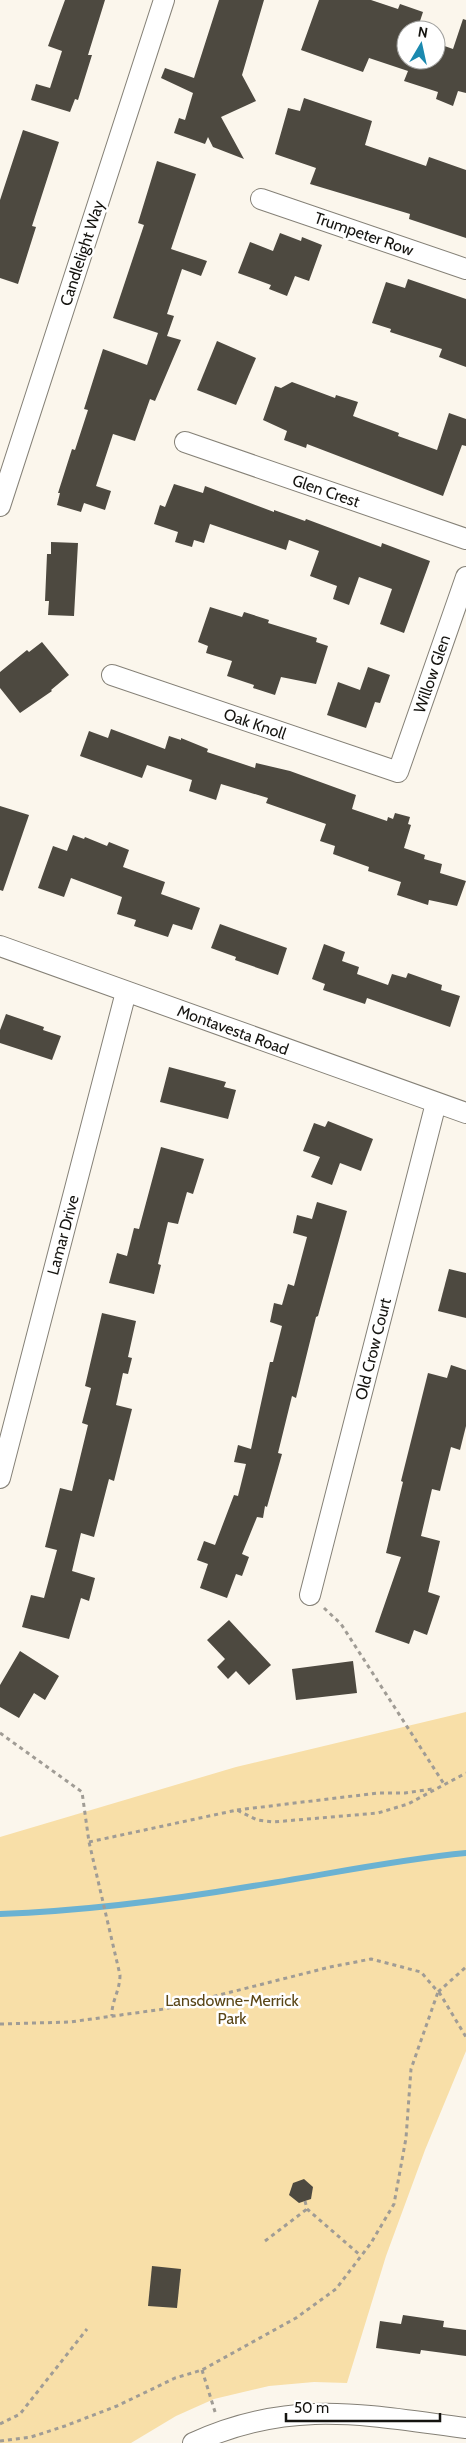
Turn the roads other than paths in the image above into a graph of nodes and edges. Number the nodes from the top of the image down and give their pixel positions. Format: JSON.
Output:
{"nodes":[{"id":1,"x":164,"y":0,"type":"edge"},
{"id":2,"x":261,"y":199,"type":"dead end"},
{"id":3,"x":466,"y":269,"type":"edge"},
{"id":4,"x":185,"y":442,"type":"dead end"},
{"id":5,"x":0,"y":506,"type":"edge"},
{"id":6,"x":466,"y":539,"type":"edge"},
{"id":7,"x":466,"y":576,"type":"edge"},
{"id":8,"x":112,"y":675,"type":"dead end"},
{"id":9,"x":398,"y":772,"type":"joint"},
{"id":10,"x":0,"y":946,"type":"edge"},
{"id":11,"x":126,"y":992,"type":"junction"},
{"id":12,"x":436,"y":1103,"type":"junction"},
{"id":13,"x":466,"y":1113,"type":"edge"},
{"id":14,"x":0,"y":1478,"type":"edge"},
{"id":15,"x":310,"y":1595,"type":"dead end"},
{"id":16,"x":466,"y":2428,"type":"edge"},
{"id":17,"x":193,"y":2443,"type":"edge"}],
"edges":[{"from":1,"to":5,"type":"street","name":"Candlelight Way"},
{"from":2,"to":3,"type":"street","name":"Trumpeter Row"},
{"from":4,"to":6,"type":"street","name":"Glen Crest"},
{"from":7,"to":9,"type":"street","name":"Willow Glen"},
{"from":8,"to":9,"type":"street","name":"Oak Knoll"},
{"from":10,"to":11,"type":"street","name":"Montavesta Road"},
{"from":11,"to":12,"type":"street","name":"Montavesta Road"},
{"from":11,"to":14,"type":"street","name":"Lamar Drive"},
{"from":12,"to":13,"type":"street","name":"Montavesta Road"},
{"from":12,"to":15,"type":"street","name":"Old Crow Court"},
{"from":16,"to":17,"type":"street"}]}
